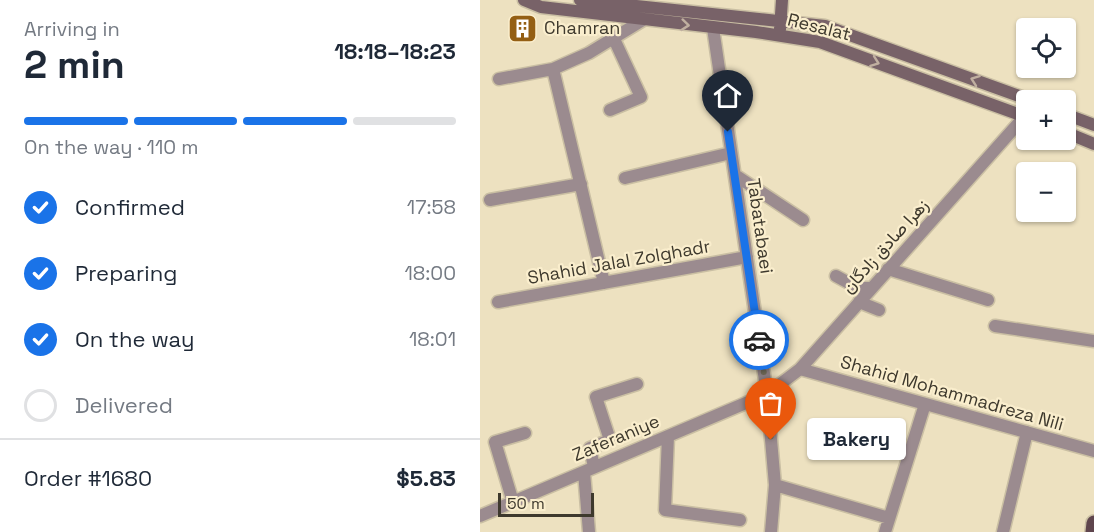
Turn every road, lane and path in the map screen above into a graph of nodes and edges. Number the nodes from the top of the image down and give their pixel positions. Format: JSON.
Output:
{"nodes":[{"id":1,"x":524,"y":0,"type":"edge"},
{"id":2,"x":580,"y":0,"type":"edge"},
{"id":3,"x":782,"y":0,"type":"edge"},
{"id":4,"x":618,"y":2,"type":"edge"},
{"id":5,"x":643,"y":20,"type":"junction"},
{"id":6,"x":780,"y":21,"type":"junction"},
{"id":7,"x":713,"y":28,"type":"junction"},
{"id":8,"x":779,"y":35,"type":"junction"},
{"id":9,"x":614,"y":39,"type":"junction"},
{"id":10,"x":553,"y":69,"type":"junction"},
{"id":11,"x":499,"y":80,"type":"dead end"},
{"id":12,"x":1016,"y":95,"type":"edge"},
{"id":13,"x":610,"y":110,"type":"dead end"},
{"id":14,"x":1016,"y":112,"type":"edge"},
{"id":15,"x":1076,"y":118,"type":"edge"},
{"id":16,"x":1016,"y":125,"type":"edge"},
{"id":17,"x":1094,"y":125,"type":"edge"},
{"id":18,"x":1076,"y":137,"type":"edge"},
{"id":19,"x":1094,"y":144,"type":"edge"},
{"id":20,"x":731,"y":153,"type":"junction"},
{"id":21,"x":735,"y":175,"type":"junction"},
{"id":22,"x":625,"y":178,"type":"dead end"},
{"id":23,"x":581,"y":184,"type":"junction"},
{"id":24,"x":490,"y":200,"type":"dead end"},
{"id":25,"x":802,"y":220,"type":"dead end"},
{"id":26,"x":747,"y":257,"type":"junction"},
{"id":27,"x":888,"y":269,"type":"junction"},
{"id":28,"x":836,"y":276,"type":"dead end"},
{"id":29,"x":604,"y":282,"type":"junction"},
{"id":30,"x":872,"y":288,"type":"junction"},
{"id":31,"x":988,"y":300,"type":"dead end"},
{"id":32,"x":498,"y":302,"type":"dead end"},
{"id":33,"x":860,"y":302,"type":"junction"},
{"id":34,"x":879,"y":310,"type":"dead end"},
{"id":35,"x":994,"y":326,"type":"dead end"},
{"id":36,"x":1094,"y":341,"type":"edge"},
{"id":37,"x":800,"y":369,"type":"junction"},
{"id":38,"x":637,"y":384,"type":"dead end"},
{"id":39,"x":767,"y":394,"type":"junction"},
{"id":40,"x":925,"y":404,"type":"junction"},
{"id":41,"x":1027,"y":432,"type":"junction"},
{"id":42,"x":525,"y":433,"type":"dead end"},
{"id":43,"x":668,"y":436,"type":"junction"},
{"id":44,"x":1094,"y":451,"type":"edge"},
{"id":45,"x":589,"y":470,"type":"junction"},
{"id":46,"x":775,"y":485,"type":"junction"},
{"id":47,"x":513,"y":502,"type":"junction"},
{"id":48,"x":480,"y":516,"type":"edge"},
{"id":49,"x":889,"y":518,"type":"junction"},
{"id":50,"x":740,"y":520,"type":"dead end"},
{"id":51,"x":1094,"y":523,"type":"edge"},
{"id":52,"x":589,"y":532,"type":"edge"},
{"id":53,"x":771,"y":532,"type":"edge"},
{"id":54,"x":885,"y":532,"type":"edge"},
{"id":55,"x":1003,"y":532,"type":"edge"},
{"id":56,"x":1093,"y":532,"type":"edge"}],
"edges":[{"from":1,"to":5,"type":"street","name":"Resalat"},
{"from":2,"to":4,"type":"street","name":"Resalat"},
{"from":3,"to":6,"type":"street"},
{"from":4,"to":6,"type":"street","name":"Resalat"},
{"from":5,"to":7,"type":"street","name":"Resalat","one_way":true},
{"from":5,"to":9,"type":"street"},
{"from":6,"to":8,"type":"street"},
{"from":12,"to":6,"type":"street","name":"Resalat","one_way":true},
{"from":7,"to":8,"type":"street","name":"Resalat"},
{"from":7,"to":20,"type":"street","name":"Tabatabaei"},
{"from":8,"to":14,"type":"street","name":"Resalat","one_way":true},
{"from":9,"to":10,"type":"street"},
{"from":9,"to":13,"type":"street"},
{"from":10,"to":11,"type":"street"},
{"from":10,"to":23,"type":"street"},
{"from":15,"to":17,"type":"street"},
{"from":16,"to":27,"type":"street","name":"زهرا صادق زادگان"},
{"from":18,"to":19,"type":"street"},
{"from":20,"to":21,"type":"street","name":"Tabatabaei"},
{"from":20,"to":22,"type":"street"},
{"from":21,"to":25,"type":"street"},
{"from":21,"to":26,"type":"street","name":"Tabatabaei"},
{"from":23,"to":24,"type":"street"},
{"from":23,"to":29,"type":"street"},
{"from":26,"to":29,"type":"street","name":"Shahid Jalal Zolghadr"},
{"from":26,"to":39,"type":"street","name":"Tabatabaei"},
{"from":27,"to":30,"type":"street","name":"زهرا صادق زادگان"},
{"from":27,"to":31,"type":"street"},
{"from":28,"to":30,"type":"street"},
{"from":29,"to":32,"type":"street","name":"Shahid Jalal Zolghadr"},
{"from":30,"to":33,"type":"street","name":"زهرا صادق زادگان"},
{"from":33,"to":34,"type":"street"},
{"from":33,"to":37,"type":"street","name":"زهرا صادق زادگان"},
{"from":35,"to":36,"type":"street"},
{"from":37,"to":39,"type":"street","name":"زهرا صادق زادگان"},
{"from":37,"to":40,"type":"street","name":"Shahid Mohammadreza Nili"},
{"from":38,"to":45,"type":"street"},
{"from":39,"to":43,"type":"street","name":"Zaferaniye"},
{"from":39,"to":46,"type":"street","name":"Tabatabaei"},
{"from":40,"to":41,"type":"street","name":"Shahid Mohammadreza Nili"},
{"from":40,"to":49,"type":"street"},
{"from":41,"to":44,"type":"street","name":"Shahid Mohammadreza Nili"},
{"from":41,"to":55,"type":"street"},
{"from":42,"to":47,"type":"street"},
{"from":43,"to":45,"type":"street","name":"Zaferaniye"},
{"from":43,"to":50,"type":"street"},
{"from":45,"to":47,"type":"street","name":"Zaferaniye"},
{"from":45,"to":52,"type":"street"},
{"from":46,"to":49,"type":"street"},
{"from":46,"to":53,"type":"street","name":"Tabatabaei"},
{"from":47,"to":48,"type":"street","name":"Zaferaniye"},
{"from":49,"to":54,"type":"street"},
{"from":51,"to":56,"type":"main road"}]}
